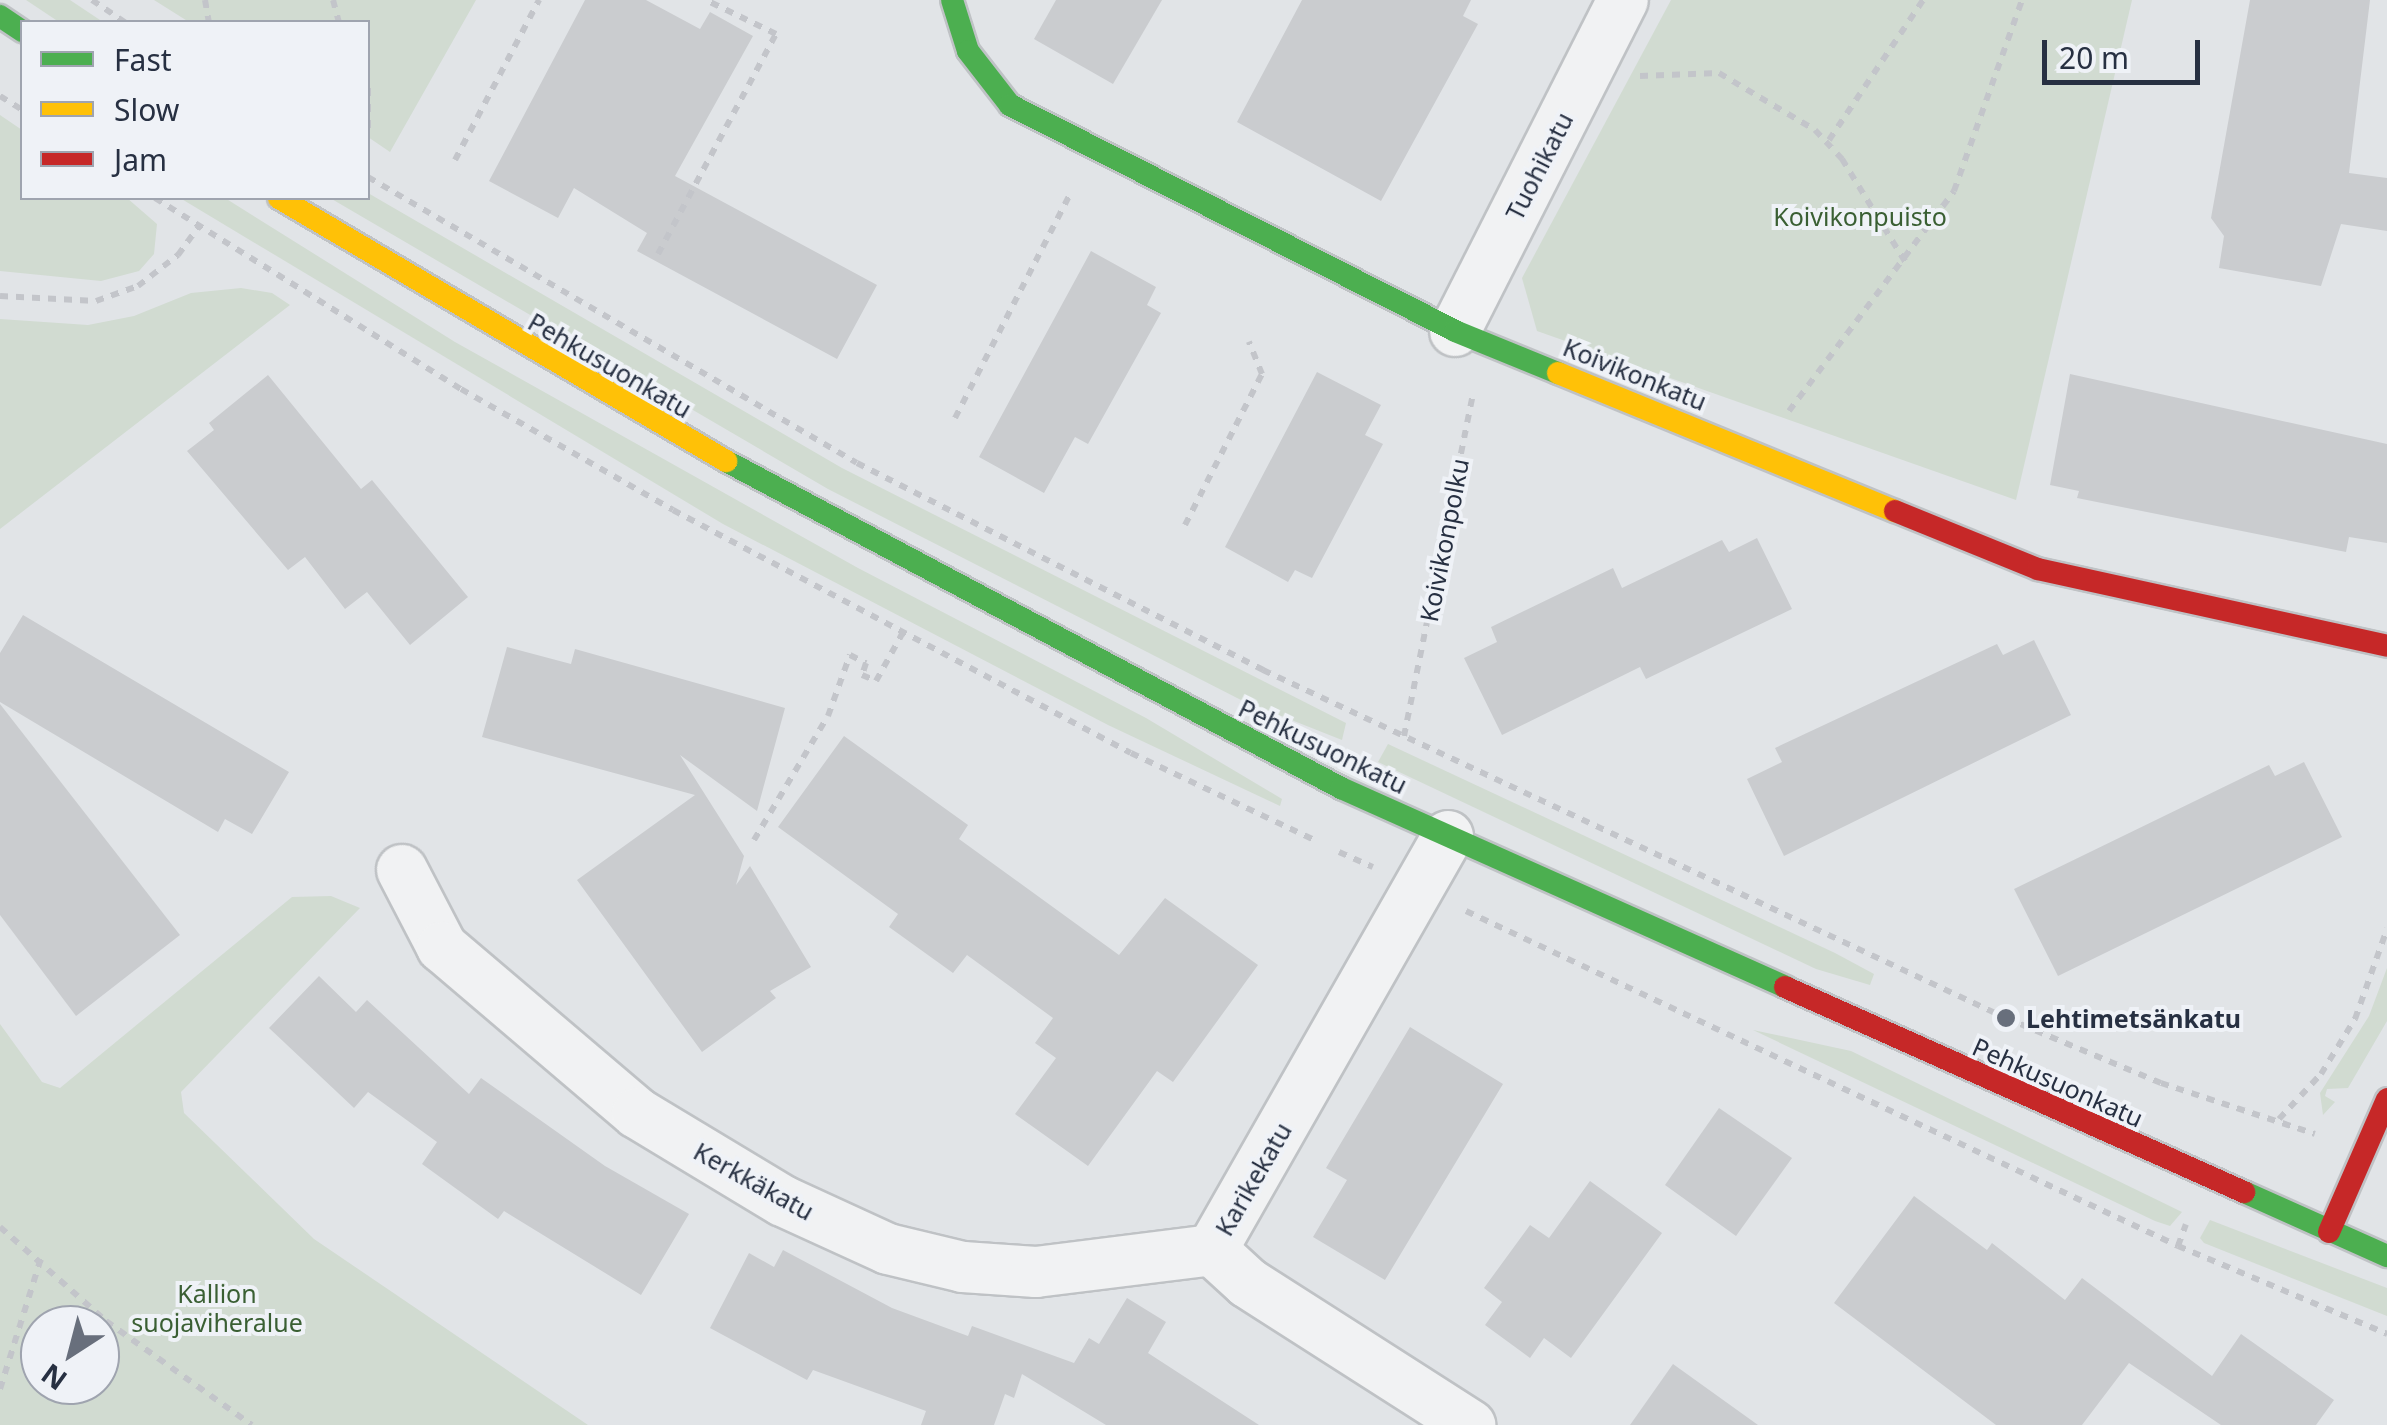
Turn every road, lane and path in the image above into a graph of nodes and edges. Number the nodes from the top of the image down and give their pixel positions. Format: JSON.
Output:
{"nodes":[{"id":1,"x":92,"y":0,"type":"edge"},
{"id":2,"x":539,"y":0,"type":"edge"},
{"id":3,"x":706,"y":0,"type":"edge"},
{"id":4,"x":952,"y":0,"type":"edge"},
{"id":5,"x":1623,"y":0,"type":"edge"},
{"id":6,"x":1923,"y":0,"type":"edge"},
{"id":7,"x":2022,"y":0,"type":"edge"},
{"id":8,"x":122,"y":20,"type":"edge"},
{"id":9,"x":1580,"y":84,"type":"junction"},
{"id":10,"x":1829,"y":141,"type":"junction"},
{"id":11,"x":1092,"y":150,"type":"junction"},
{"id":12,"x":455,"y":160,"type":"dead end"},
{"id":13,"x":370,"y":178,"type":"edge"},
{"id":14,"x":159,"y":200,"type":"edge"},
{"id":15,"x":282,"y":200,"type":"edge"},
{"id":16,"x":658,"y":254,"type":"dead end"},
{"id":17,"x":1906,"y":263,"type":"junction"},
{"id":18,"x":0,"y":296,"type":"edge"},
{"id":19,"x":1469,"y":337,"type":"junction"},
{"id":20,"x":1249,"y":342,"type":"dead end"},
{"id":21,"x":954,"y":418,"type":"dead end"},
{"id":22,"x":1754,"y":452,"type":"junction"},
{"id":23,"x":1185,"y":526,"type":"dead end"},
{"id":24,"x":902,"y":634,"type":"dead end"},
{"id":25,"x":2387,"y":646,"type":"edge"},
{"id":26,"x":1404,"y":736,"type":"junction"},
{"id":27,"x":1448,"y":836,"type":"junction"},
{"id":28,"x":754,"y":840,"type":"dead end"},
{"id":29,"x":402,"y":870,"type":"dead end"},
{"id":30,"x":2387,"y":929,"type":"edge"},
{"id":31,"x":2387,"y":1099,"type":"edge"},
{"id":32,"x":2280,"y":1119,"type":"junction"},
{"id":33,"x":2362,"y":1152,"type":"junction"},
{"id":34,"x":0,"y":1227,"type":"edge"},
{"id":35,"x":2329,"y":1232,"type":"junction"},
{"id":36,"x":1212,"y":1250,"type":"junction"},
{"id":37,"x":2387,"y":1256,"type":"edge"},
{"id":38,"x":41,"y":1258,"type":"junction"},
{"id":39,"x":0,"y":1389,"type":"edge"},
{"id":40,"x":252,"y":1425,"type":"edge"},
{"id":41,"x":1470,"y":1425,"type":"edge"}],
"edges":[{"from":1,"to":8,"type":"path"},
{"from":2,"to":12,"type":"path"},
{"from":3,"to":16,"type":"path"},
{"from":4,"to":11,"type":"main road","name":"Koivikonkatu"},
{"from":5,"to":9,"type":"street","name":"Tuohikatu"},
{"from":6,"to":10,"type":"path"},
{"from":7,"to":17,"type":"path"},
{"from":9,"to":10,"type":"path"},
{"from":9,"to":19,"type":"street","name":"Tuohikatu"},
{"from":10,"to":17,"type":"path"},
{"from":11,"to":19,"type":"main road","name":"Koivikonkatu"},
{"from":11,"to":21,"type":"path"},
{"from":13,"to":26,"type":"path"},
{"from":14,"to":18,"type":"path"},
{"from":15,"to":27,"type":"main road","name":"Pehkusuonkatu"},
{"from":17,"to":22,"type":"path"},
{"from":19,"to":22,"type":"main road","name":"Koivikonkatu"},
{"from":19,"to":26,"type":"path","name":"Koivikonpolku"},
{"from":20,"to":23,"type":"path"},
{"from":22,"to":25,"type":"main road","name":"Koivikonkatu"},
{"from":24,"to":28,"type":"path"},
{"from":26,"to":32,"type":"path"},
{"from":27,"to":35,"type":"main road","name":"Pehkusuonkatu"},
{"from":27,"to":36,"type":"street","name":"Karikekatu"},
{"from":29,"to":36,"type":"street","name":"Kerkkäkatu"},
{"from":30,"to":32,"type":"path"},
{"from":31,"to":33,"type":"main road"},
{"from":32,"to":33,"type":"path"},
{"from":33,"to":35,"type":"main road"},
{"from":34,"to":38,"type":"path"},
{"from":35,"to":37,"type":"main road","name":"Pehkusuonkatu"},
{"from":36,"to":41,"type":"street","name":"Karikekatu"},
{"from":38,"to":39,"type":"path"},
{"from":38,"to":40,"type":"path"}]}
